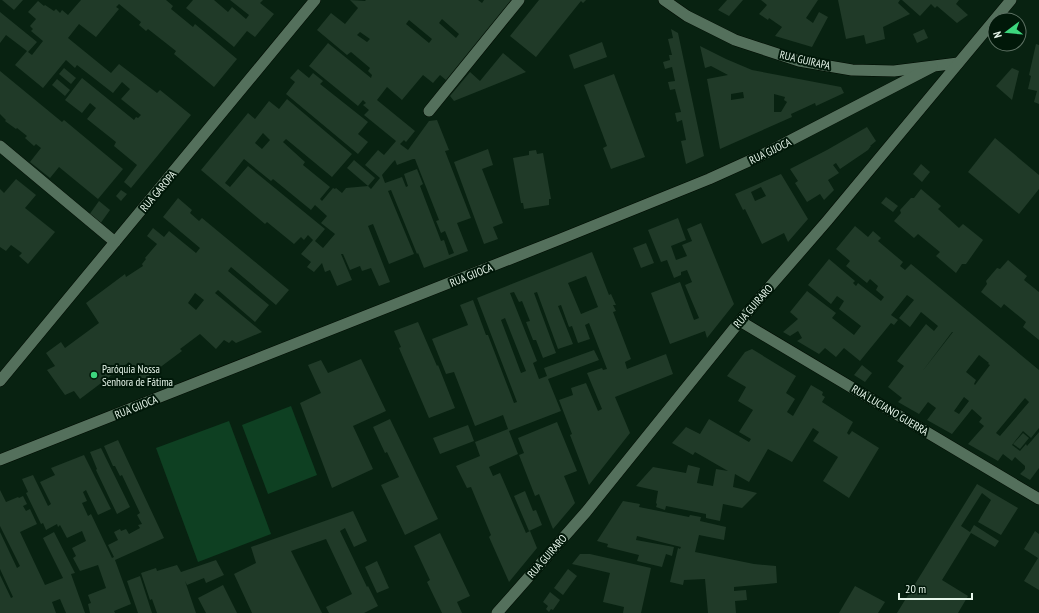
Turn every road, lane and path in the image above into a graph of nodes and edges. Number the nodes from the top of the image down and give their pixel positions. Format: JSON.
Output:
{"nodes":[{"id":1,"x":315,"y":0,"type":"edge"},
{"id":2,"x":519,"y":0,"type":"edge"},
{"id":3,"x":664,"y":0,"type":"edge"},
{"id":4,"x":1011,"y":0,"type":"edge"},
{"id":5,"x":958,"y":63,"type":"junction"},
{"id":6,"x":932,"y":67,"type":"junction"},
{"id":7,"x":429,"y":111,"type":"dead end"},
{"id":8,"x":0,"y":146,"type":"edge"},
{"id":9,"x":115,"y":242,"type":"junction"},
{"id":10,"x":740,"y":321,"type":"junction"},
{"id":11,"x":0,"y":381,"type":"edge"},
{"id":12,"x":0,"y":460,"type":"edge"},
{"id":13,"x":1039,"y":499,"type":"edge"},
{"id":14,"x":498,"y":613,"type":"edge"}],
"edges":[{"from":1,"to":9,"type":"street","name":"RUA GAROPA"},
{"from":2,"to":7,"type":"street"},
{"from":3,"to":6,"type":"street","name":"RUA GUIRAPA"},
{"from":4,"to":5,"type":"street","name":"RUA GUIRARO"},
{"from":5,"to":6,"type":"street","name":"RUA GUIRAPA"},
{"from":5,"to":10,"type":"street","name":"RUA GUIRARO"},
{"from":6,"to":12,"type":"street","name":"RUA GIJOCA"},
{"from":8,"to":9,"type":"street"},
{"from":9,"to":11,"type":"street","name":"RUA GAROPA"},
{"from":10,"to":13,"type":"street","name":"RUA LUCIANO GUERRA"},
{"from":10,"to":14,"type":"street","name":"RUA GUIRARO"}]}
